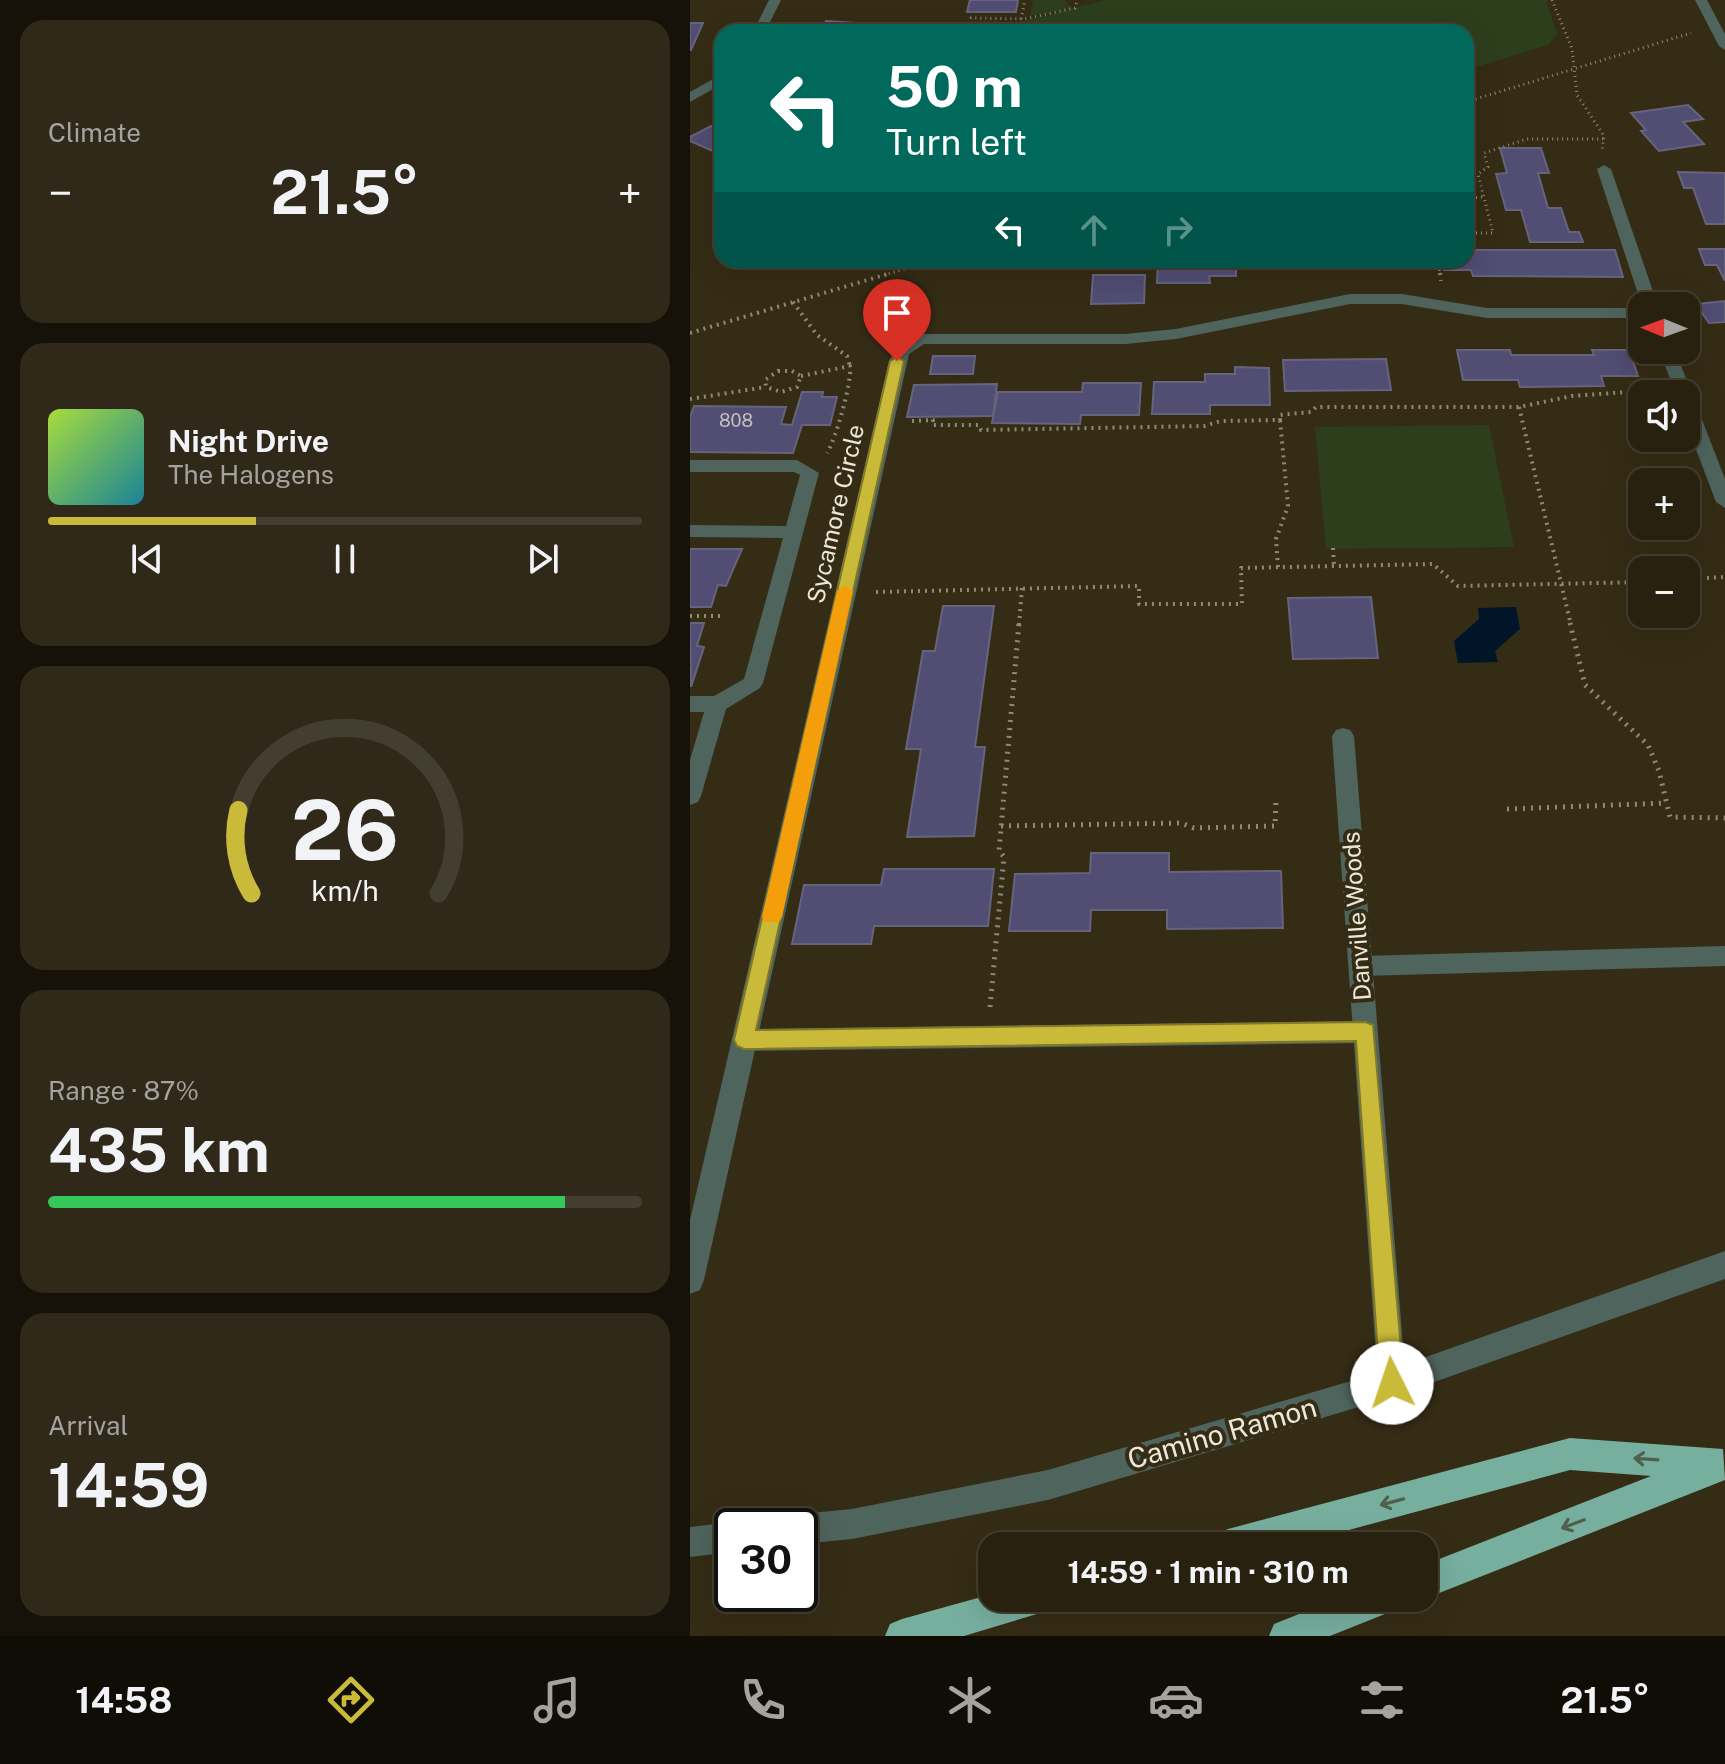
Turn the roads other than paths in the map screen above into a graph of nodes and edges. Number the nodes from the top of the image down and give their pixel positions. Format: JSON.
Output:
{"nodes":[{"id":1,"x":775,"y":0,"type":"edge"},
{"id":2,"x":1701,"y":0,"type":"edge"},
{"id":3,"x":763,"y":24,"type":"edge"},
{"id":4,"x":1725,"y":46,"type":"edge"},
{"id":5,"x":714,"y":83,"type":"edge"},
{"id":6,"x":690,"y":98,"type":"edge"},
{"id":7,"x":1604,"y":169,"type":"road end"},
{"id":8,"x":1645,"y":292,"type":"edge"},
{"id":9,"x":1628,"y":313,"type":"edge"},
{"id":10,"x":1700,"y":437,"type":"edge"},
{"id":11,"x":690,"y":466,"type":"edge"},
{"id":12,"x":1725,"y":502,"type":"edge"},
{"id":13,"x":690,"y":531,"type":"edge"},
{"id":14,"x":795,"y":532,"type":"junction"},
{"id":15,"x":690,"y":704,"type":"edge"},
{"id":16,"x":717,"y":704,"type":"junction"},
{"id":17,"x":1343,"y":736,"type":"dead end"},
{"id":18,"x":690,"y":796,"type":"edge"},
{"id":19,"x":1725,"y":956,"type":"edge"},
{"id":20,"x":1361,"y":966,"type":"junction"},
{"id":21,"x":1365,"y":1032,"type":"junction"},
{"id":22,"x":744,"y":1040,"type":"junction"},
{"id":23,"x":1725,"y":1265,"type":"edge"},
{"id":24,"x":690,"y":1280,"type":"edge"},
{"id":25,"x":1392,"y":1383,"type":"junction"},
{"id":26,"x":1724,"y":1464,"type":"edge"},
{"id":27,"x":818,"y":1527,"type":"edge"},
{"id":28,"x":1280,"y":1532,"type":"edge"},
{"id":29,"x":714,"y":1539,"type":"edge"},
{"id":30,"x":690,"y":1542,"type":"edge"},
{"id":31,"x":1438,"y":1576,"type":"edge"},
{"id":32,"x":988,"y":1612,"type":"edge"},
{"id":33,"x":1347,"y":1612,"type":"edge"},
{"id":34,"x":902,"y":1636,"type":"edge"},
{"id":35,"x":1286,"y":1636,"type":"edge"}],
"edges":[{"from":1,"to":3,"type":"street"},
{"from":2,"to":4,"type":"street"},
{"from":5,"to":6,"type":"street"},
{"from":7,"to":8,"type":"street"},
{"from":9,"to":22,"type":"street","name":"Sycamore Circle"},
{"from":10,"to":12,"type":"street"},
{"from":11,"to":14,"type":"street"},
{"from":13,"to":14,"type":"street"},
{"from":14,"to":16,"type":"street"},
{"from":15,"to":16,"type":"street"},
{"from":16,"to":18,"type":"street"},
{"from":17,"to":20,"type":"street","name":"Danville Woods"},
{"from":19,"to":20,"type":"street"},
{"from":20,"to":21,"type":"street","name":"Danville Woods"},
{"from":21,"to":22,"type":"street"},
{"from":21,"to":25,"type":"street","name":"Danville Woods"},
{"from":22,"to":24,"type":"street","name":"Sycamore Circle"},
{"from":23,"to":25,"type":"street","name":"Camino Ramon"},
{"from":25,"to":27,"type":"street","name":"Camino Ramon"},
{"from":26,"to":28,"type":"highway","one_way":true},
{"from":26,"to":31,"type":"highway","one_way":true},
{"from":29,"to":30,"type":"street"},
{"from":32,"to":34,"type":"highway"},
{"from":33,"to":35,"type":"highway"}]}
